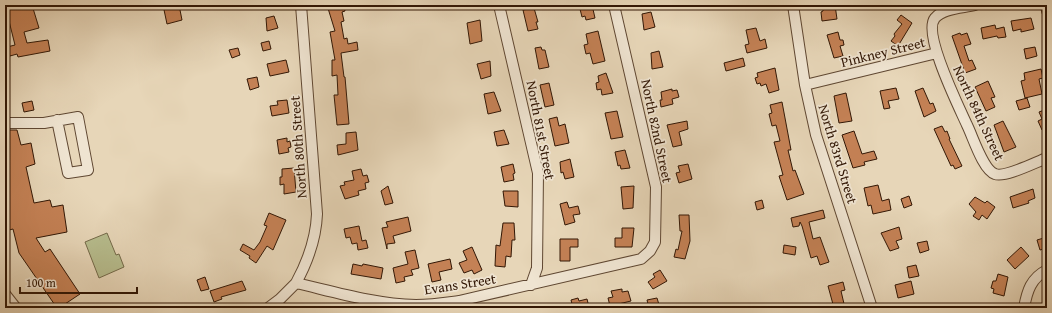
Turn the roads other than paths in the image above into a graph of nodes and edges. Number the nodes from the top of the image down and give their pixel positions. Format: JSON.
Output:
{"nodes":[{"id":1,"x":301,"y":5,"type":"edge"},
{"id":2,"x":500,"y":5,"type":"edge"},
{"id":3,"x":614,"y":5,"type":"edge"},
{"id":4,"x":793,"y":5,"type":"edge"},
{"id":5,"x":975,"y":5,"type":"edge"},
{"id":6,"x":1046,"y":5,"type":"edge"},
{"id":7,"x":1047,"y":10,"type":"edge"},
{"id":8,"x":937,"y":53,"type":"junction"},
{"id":9,"x":805,"y":85,"type":"junction"},
{"id":10,"x":57,"y":120,"type":"junction"},
{"id":11,"x":5,"y":123,"type":"edge"},
{"id":12,"x":1047,"y":158,"type":"edge"},
{"id":13,"x":640,"y":259,"type":"joint"},
{"id":14,"x":1047,"y":270,"type":"edge"},
{"id":15,"x":296,"y":283,"type":"junction"},
{"id":16,"x":531,"y":285,"type":"junction"},
{"id":17,"x":5,"y":294,"type":"edge"},
{"id":18,"x":16,"y":308,"type":"edge"},
{"id":19,"x":268,"y":308,"type":"edge"},
{"id":20,"x":872,"y":308,"type":"edge"},
{"id":21,"x":1024,"y":308,"type":"edge"}],
"edges":[{"from":1,"to":15,"type":"street","name":"North 80th Street"},
{"from":2,"to":16,"type":"street","name":"North 81st Street"},
{"from":3,"to":13,"type":"street","name":"North 82nd Street"},
{"from":4,"to":9,"type":"street","name":"North 83rd Street"},
{"from":5,"to":8,"type":"street","name":"Pinkney Street"},
{"from":6,"to":7,"type":"street"},
{"from":8,"to":9,"type":"street","name":"Pinkney Street"},
{"from":8,"to":12,"type":"street","name":"North 84th Street"},
{"from":9,"to":20,"type":"street","name":"North 83rd Street"},
{"from":10,"to":10,"type":"street"},
{"from":10,"to":11,"type":"street"},
{"from":13,"to":16,"type":"street","name":"Evans Street"},
{"from":14,"to":21,"type":"street"},
{"from":15,"to":16,"type":"street","name":"Evans Street"},
{"from":15,"to":19,"type":"street"},
{"from":17,"to":18,"type":"street"}]}
